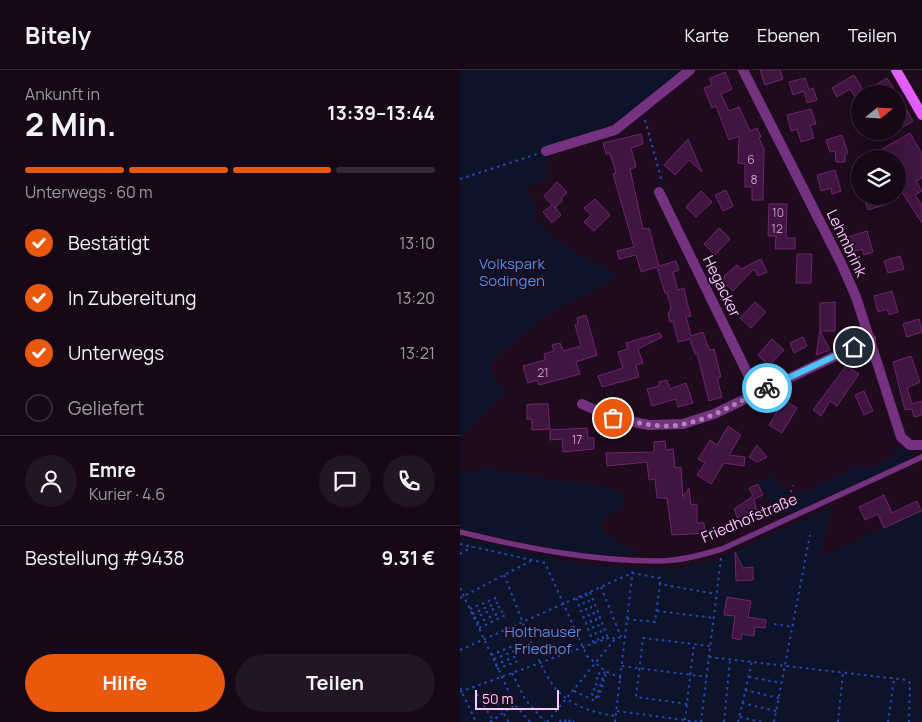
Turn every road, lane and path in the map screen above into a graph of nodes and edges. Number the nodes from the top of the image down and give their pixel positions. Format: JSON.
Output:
{"nodes":[{"id":1,"x":690,"y":70,"type":"edge"},
{"id":2,"x":743,"y":70,"type":"edge"},
{"id":3,"x":896,"y":70,"type":"edge"},
{"id":4,"x":641,"y":108,"type":"junction"},
{"id":5,"x":922,"y":115,"type":"edge"},
{"id":6,"x":546,"y":152,"type":"joint"},
{"id":7,"x":661,"y":178,"type":"dead end"},
{"id":8,"x":460,"y":179,"type":"edge"},
{"id":9,"x":659,"y":192,"type":"dead end"},
{"id":10,"x":871,"y":339,"type":"junction"},
{"id":11,"x":757,"y":393,"type":"junction"},
{"id":12,"x":582,"y":404,"type":"dead end"},
{"id":13,"x":922,"y":445,"type":"edge"},
{"id":14,"x":922,"y":457,"type":"edge"},
{"id":15,"x":793,"y":485,"type":"dead end"},
{"id":16,"x":786,"y":508,"type":"dead end"},
{"id":17,"x":460,"y":532,"type":"edge"},
{"id":18,"x":810,"y":534,"type":"dead end"},
{"id":19,"x":460,"y":544,"type":"edge"},
{"id":20,"x":472,"y":546,"type":"junction"},
{"id":21,"x":722,"y":549,"type":"junction"},
{"id":22,"x":460,"y":554,"type":"edge"},
{"id":23,"x":532,"y":560,"type":"junction"},
{"id":24,"x":634,"y":560,"type":"junction"},
{"id":25,"x":632,"y":573,"type":"junction"},
{"id":26,"x":504,"y":575,"type":"junction"},
{"id":27,"x":660,"y":584,"type":"junction"},
{"id":28,"x":601,"y":587,"type":"junction"},
{"id":29,"x":460,"y":588,"type":"edge"},
{"id":30,"x":590,"y":592,"type":"junction"},
{"id":31,"x":586,"y":594,"type":"junction"},
{"id":32,"x":716,"y":594,"type":"junction"},
{"id":33,"x":464,"y":596,"type":"junction"},
{"id":34,"x":581,"y":596,"type":"junction"},
{"id":35,"x":498,"y":597,"type":"dead end"},
{"id":36,"x":460,"y":598,"type":"edge"},
{"id":37,"x":576,"y":598,"type":"junction"},
{"id":38,"x":501,"y":601,"type":"dead end"},
{"id":39,"x":564,"y":604,"type":"junction"},
{"id":40,"x":503,"y":605,"type":"dead end"},
{"id":41,"x":470,"y":609,"type":"junction"},
{"id":42,"x":506,"y":610,"type":"dead end"},
{"id":43,"x":657,"y":611,"type":"junction"},
{"id":44,"x":472,"y":614,"type":"junction"},
{"id":45,"x":508,"y":614,"type":"dead end"},
{"id":46,"x":474,"y":618,"type":"junction"},
{"id":47,"x":627,"y":618,"type":"junction"},
{"id":48,"x":714,"y":618,"type":"junction"},
{"id":49,"x":524,"y":621,"type":"junction"},
{"id":50,"x":477,"y":623,"type":"junction"},
{"id":51,"x":774,"y":624,"type":"dead end"},
{"id":52,"x":793,"y":627,"type":"junction"},
{"id":53,"x":479,"y":628,"type":"junction"},
{"id":54,"x":626,"y":636,"type":"junction"},
{"id":55,"x":608,"y":638,"type":"junction"},
{"id":56,"x":621,"y":638,"type":"junction"},
{"id":57,"x":484,"y":639,"type":"junction"},
{"id":58,"x":604,"y":640,"type":"junction"},
{"id":59,"x":615,"y":640,"type":"junction"},
{"id":60,"x":599,"y":642,"type":"junction"},
{"id":61,"x":594,"y":644,"type":"junction"},
{"id":62,"x":694,"y":644,"type":"junction"},
{"id":63,"x":515,"y":645,"type":"dead end"},
{"id":64,"x":710,"y":646,"type":"junction"},
{"id":65,"x":583,"y":648,"type":"junction"},
{"id":66,"x":460,"y":650,"type":"edge"},
{"id":67,"x":517,"y":650,"type":"dead end"},
{"id":68,"x":491,"y":655,"type":"junction"},
{"id":69,"x":519,"y":655,"type":"dead end"},
{"id":70,"x":709,"y":657,"type":"junction"},
{"id":71,"x":493,"y":660,"type":"junction"},
{"id":72,"x":521,"y":660,"type":"dead end"},
{"id":73,"x":730,"y":660,"type":"junction"},
{"id":74,"x":752,"y":662,"type":"junction"},
{"id":75,"x":541,"y":663,"type":"junction"},
{"id":76,"x":495,"y":664,"type":"junction"},
{"id":77,"x":595,"y":664,"type":"junction"},
{"id":78,"x":622,"y":666,"type":"junction"},
{"id":79,"x":786,"y":666,"type":"junction"},
{"id":80,"x":639,"y":668,"type":"junction"},
{"id":81,"x":497,"y":669,"type":"junction"},
{"id":82,"x":606,"y":671,"type":"junction"},
{"id":83,"x":512,"y":673,"type":"junction"},
{"id":84,"x":598,"y":673,"type":"dead end"},
{"id":85,"x":843,"y":673,"type":"junction"},
{"id":86,"x":690,"y":674,"type":"junction"},
{"id":87,"x":604,"y":675,"type":"junction"},
{"id":88,"x":707,"y":676,"type":"junction"},
{"id":89,"x":500,"y":677,"type":"junction"},
{"id":90,"x":610,"y":677,"type":"dead end"},
{"id":91,"x":748,"y":677,"type":"junction"},
{"id":92,"x":596,"y":678,"type":"dead end"},
{"id":93,"x":621,"y":678,"type":"junction"},
{"id":94,"x":894,"y":679,"type":"junction"},
{"id":95,"x":602,"y":680,"type":"junction"},
{"id":96,"x":608,"y":682,"type":"dead end"},
{"id":97,"x":595,"y":684,"type":"dead end"},
{"id":98,"x":782,"y":684,"type":"junction"},
{"id":99,"x":600,"y":686,"type":"junction"},
{"id":100,"x":606,"y":687,"type":"dead end"},
{"id":101,"x":593,"y":689,"type":"dead end"},
{"id":102,"x":460,"y":690,"type":"edge"},
{"id":103,"x":745,"y":690,"type":"junction"},
{"id":104,"x":573,"y":691,"type":"junction"},
{"id":105,"x":599,"y":691,"type":"junction"},
{"id":106,"x":490,"y":692,"type":"dead end"},
{"id":107,"x":604,"y":693,"type":"dead end"},
{"id":108,"x":477,"y":694,"type":"dead end"},
{"id":109,"x":591,"y":694,"type":"dead end"},
{"id":110,"x":597,"y":696,"type":"junction"},
{"id":111,"x":566,"y":698,"type":"junction"},
{"id":112,"x":603,"y":698,"type":"dead end"},
{"id":113,"x":779,"y":698,"type":"junction"},
{"id":114,"x":687,"y":704,"type":"junction"},
{"id":115,"x":742,"y":704,"type":"junction"},
{"id":116,"x":515,"y":705,"type":"junction"},
{"id":117,"x":617,"y":711,"type":"junction"},
{"id":118,"x":776,"y":711,"type":"junction"},
{"id":119,"x":504,"y":713,"type":"junction"},
{"id":120,"x":562,"y":716,"type":"dead end"},
{"id":121,"x":616,"y":716,"type":"junction"},
{"id":122,"x":739,"y":717,"type":"junction"},
{"id":123,"x":566,"y":718,"type":"dead end"},
{"id":124,"x":685,"y":720,"type":"junction"},
{"id":125,"x":492,"y":721,"type":"edge"},
{"id":126,"x":476,"y":722,"type":"edge"},
{"id":127,"x":509,"y":722,"type":"edge"},
{"id":128,"x":530,"y":722,"type":"edge"},
{"id":129,"x":546,"y":722,"type":"edge"},
{"id":130,"x":560,"y":722,"type":"edge"},
{"id":131,"x":564,"y":722,"type":"edge"},
{"id":132,"x":615,"y":722,"type":"edge"},
{"id":133,"x":700,"y":722,"type":"edge"},
{"id":134,"x":724,"y":722,"type":"edge"},
{"id":135,"x":738,"y":722,"type":"edge"},
{"id":136,"x":762,"y":722,"type":"edge"},
{"id":137,"x":774,"y":722,"type":"edge"},
{"id":138,"x":838,"y":722,"type":"edge"},
{"id":139,"x":888,"y":722,"type":"edge"},
{"id":140,"x":909,"y":722,"type":"edge"}],
"edges":[{"from":1,"to":4,"type":"street"},
{"from":2,"to":10,"type":"street","name":"Lehmbrink"},
{"from":3,"to":5,"type":"main road"},
{"from":4,"to":6,"type":"street"},
{"from":4,"to":7,"type":"path"},
{"from":6,"to":8,"type":"path"},
{"from":9,"to":11,"type":"street","name":"Hegacker"},
{"from":10,"to":11,"type":"street"},
{"from":10,"to":13,"type":"street","name":"Lehmbrink"},
{"from":11,"to":12,"type":"street"},
{"from":14,"to":21,"type":"lane","name":"Friedhofstraße"},
{"from":15,"to":16,"type":"path"},
{"from":17,"to":24,"type":"lane","name":"Friedhofstraße"},
{"from":18,"to":52,"type":"path"},
{"from":19,"to":20,"type":"path"},
{"from":20,"to":22,"type":"path"},
{"from":20,"to":23,"type":"path"},
{"from":21,"to":24,"type":"lane","name":"Friedhofstraße"},
{"from":21,"to":32,"type":"path"},
{"from":23,"to":26,"type":"path"},
{"from":23,"to":39,"type":"path"},
{"from":24,"to":25,"type":"path"},
{"from":25,"to":27,"type":"path"},
{"from":25,"to":28,"type":"path"},
{"from":25,"to":47,"type":"path"},
{"from":26,"to":33,"type":"path"},
{"from":26,"to":49,"type":"path"},
{"from":27,"to":32,"type":"path"},
{"from":27,"to":43,"type":"path"},
{"from":28,"to":30,"type":"path"},
{"from":28,"to":56,"type":"path"},
{"from":29,"to":33,"type":"path"},
{"from":30,"to":31,"type":"path"},
{"from":30,"to":55,"type":"path"},
{"from":31,"to":34,"type":"path"},
{"from":31,"to":58,"type":"path"},
{"from":32,"to":48,"type":"path"},
{"from":33,"to":36,"type":"path"},
{"from":33,"to":41,"type":"path"},
{"from":34,"to":37,"type":"path"},
{"from":34,"to":60,"type":"path"},
{"from":35,"to":41,"type":"path"},
{"from":37,"to":39,"type":"path"},
{"from":37,"to":61,"type":"path"},
{"from":38,"to":44,"type":"path"},
{"from":39,"to":49,"type":"path"},
{"from":39,"to":65,"type":"path"},
{"from":40,"to":46,"type":"path"},
{"from":41,"to":44,"type":"path"},
{"from":42,"to":50,"type":"path"},
{"from":43,"to":47,"type":"path"},
{"from":43,"to":48,"type":"path"},
{"from":44,"to":46,"type":"path"},
{"from":45,"to":53,"type":"path"},
{"from":46,"to":50,"type":"path"},
{"from":47,"to":54,"type":"path"},
{"from":48,"to":64,"type":"path"},
{"from":49,"to":57,"type":"path"},
{"from":49,"to":75,"type":"path"},
{"from":50,"to":53,"type":"path"},
{"from":51,"to":52,"type":"path"},
{"from":52,"to":79,"type":"path"},
{"from":53,"to":57,"type":"path"},
{"from":54,"to":56,"type":"path"},
{"from":54,"to":78,"type":"path"},
{"from":55,"to":58,"type":"path"},
{"from":55,"to":59,"type":"path"},
{"from":56,"to":59,"type":"path"},
{"from":57,"to":66,"type":"path"},
{"from":57,"to":68,"type":"path"},
{"from":58,"to":60,"type":"path"},
{"from":59,"to":77,"type":"path"},
{"from":60,"to":61,"type":"path"},
{"from":61,"to":65,"type":"path"},
{"from":62,"to":64,"type":"path"},
{"from":62,"to":80,"type":"path"},
{"from":62,"to":86,"type":"path"},
{"from":63,"to":68,"type":"path"},
{"from":64,"to":70,"type":"path"},
{"from":65,"to":75,"type":"path"},
{"from":65,"to":77,"type":"path"},
{"from":67,"to":71,"type":"path"},
{"from":68,"to":71,"type":"path"},
{"from":69,"to":76,"type":"path"},
{"from":70,"to":73,"type":"path"},
{"from":70,"to":88,"type":"path"},
{"from":71,"to":76,"type":"path"},
{"from":72,"to":81,"type":"path"},
{"from":73,"to":74,"type":"path"},
{"from":73,"to":134,"type":"path"},
{"from":74,"to":79,"type":"path"},
{"from":74,"to":91,"type":"path"},
{"from":75,"to":83,"type":"path"},
{"from":75,"to":111,"type":"path"},
{"from":76,"to":81,"type":"path"},
{"from":77,"to":82,"type":"path"},
{"from":77,"to":104,"type":"path"},
{"from":78,"to":80,"type":"path"},
{"from":78,"to":93,"type":"path"},
{"from":79,"to":85,"type":"path"},
{"from":79,"to":98,"type":"path"},
{"from":80,"to":86,"type":"path"},
{"from":80,"to":114,"type":"path"},
{"from":81,"to":89,"type":"path"},
{"from":82,"to":87,"type":"path"},
{"from":82,"to":93,"type":"path"},
{"from":83,"to":89,"type":"path"},
{"from":83,"to":129,"type":"path"},
{"from":84,"to":87,"type":"path"},
{"from":85,"to":94,"type":"path"},
{"from":85,"to":138,"type":"path"},
{"from":86,"to":88,"type":"path"},
{"from":86,"to":114,"type":"path"},
{"from":87,"to":90,"type":"path"},
{"from":87,"to":95,"type":"path"},
{"from":88,"to":133,"type":"path"},
{"from":89,"to":102,"type":"path"},
{"from":89,"to":116,"type":"path"},
{"from":91,"to":98,"type":"path"},
{"from":91,"to":103,"type":"path"},
{"from":92,"to":95,"type":"path"},
{"from":93,"to":117,"type":"path"},
{"from":94,"to":139,"type":"path"},
{"from":94,"to":140,"type":"path"},
{"from":95,"to":96,"type":"path"},
{"from":95,"to":99,"type":"path"},
{"from":97,"to":99,"type":"path"},
{"from":98,"to":113,"type":"path"},
{"from":99,"to":100,"type":"path"},
{"from":99,"to":105,"type":"path"},
{"from":101,"to":105,"type":"path"},
{"from":102,"to":126,"type":"path"},
{"from":103,"to":113,"type":"path"},
{"from":103,"to":115,"type":"path"},
{"from":104,"to":110,"type":"path"},
{"from":104,"to":111,"type":"path"},
{"from":105,"to":107,"type":"path"},
{"from":105,"to":110,"type":"path"},
{"from":106,"to":119,"type":"path"},
{"from":108,"to":125,"type":"path"},
{"from":109,"to":110,"type":"path"},
{"from":110,"to":112,"type":"path"},
{"from":111,"to":121,"type":"path"},
{"from":111,"to":129,"type":"path"},
{"from":113,"to":118,"type":"path"},
{"from":114,"to":124,"type":"path"},
{"from":115,"to":118,"type":"path"},
{"from":115,"to":122,"type":"path"},
{"from":116,"to":119,"type":"path"},
{"from":116,"to":128,"type":"path"},
{"from":117,"to":121,"type":"path"},
{"from":117,"to":124,"type":"path"},
{"from":118,"to":137,"type":"path"},
{"from":119,"to":125,"type":"path"},
{"from":119,"to":127,"type":"path"},
{"from":120,"to":130,"type":"path"},
{"from":121,"to":132,"type":"path"},
{"from":122,"to":135,"type":"path"},
{"from":122,"to":136,"type":"path"},
{"from":123,"to":131,"type":"path"},
{"from":124,"to":133,"type":"path"}]}
